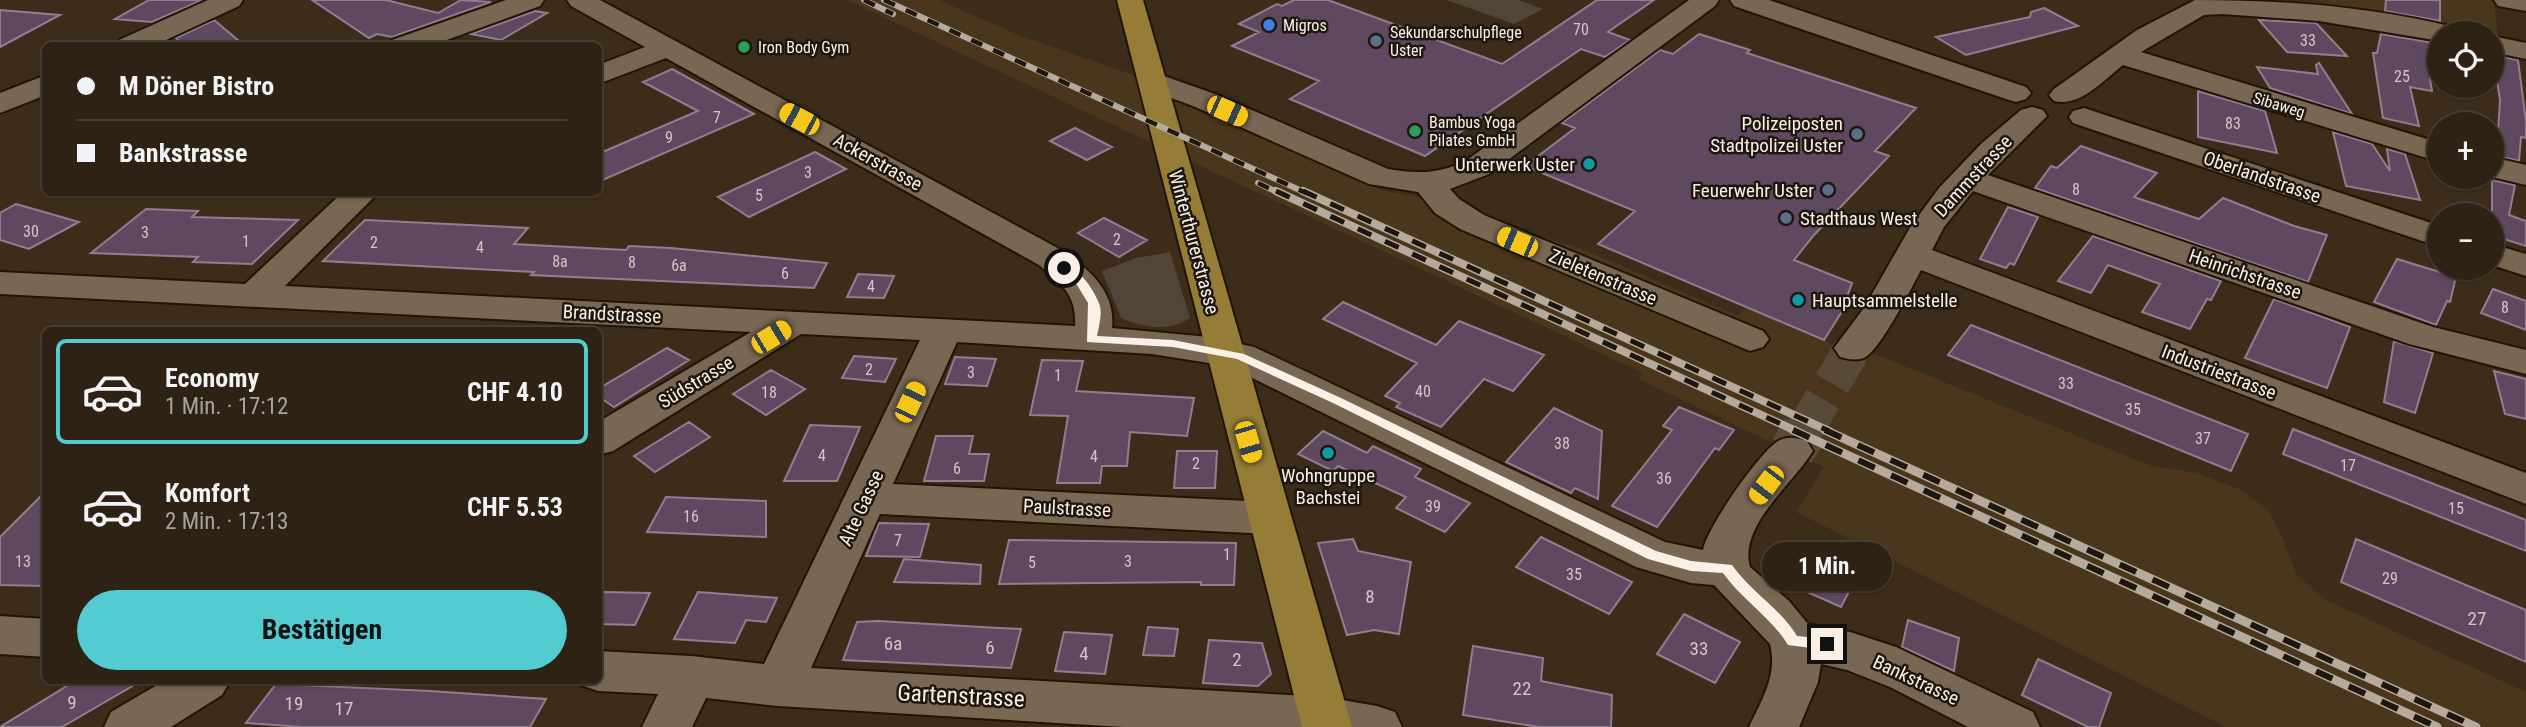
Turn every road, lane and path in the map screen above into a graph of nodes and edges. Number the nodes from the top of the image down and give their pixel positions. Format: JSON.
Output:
{"nodes":[{"id":1,"x":230,"y":0,"type":"edge"},
{"id":2,"x":531,"y":0,"type":"edge"},
{"id":3,"x":580,"y":0,"type":"edge"},
{"id":4,"x":1130,"y":0,"type":"edge"},
{"id":5,"x":1706,"y":0,"type":"edge"},
{"id":6,"x":1743,"y":0,"type":"edge"},
{"id":7,"x":2507,"y":0,"type":"edge"},
{"id":8,"x":2526,"y":3,"type":"edge"},
{"id":9,"x":2427,"y":30,"type":"edge"},
{"id":10,"x":138,"y":42,"type":"edge"},
{"id":11,"x":413,"y":42,"type":"edge"},
{"id":12,"x":2504,"y":46,"type":"edge"},
{"id":13,"x":667,"y":48,"type":"junction"},
{"id":14,"x":2526,"y":51,"type":"edge"},
{"id":15,"x":2120,"y":55,"type":"junction"},
{"id":16,"x":602,"y":73,"type":"edge"},
{"id":17,"x":1154,"y":82,"type":"junction"},
{"id":18,"x":42,"y":86,"type":"edge"},
{"id":19,"x":0,"y":104,"type":"edge"},
{"id":20,"x":2024,"y":105,"type":"junction"},
{"id":21,"x":2074,"y":106,"type":"junction"},
{"id":22,"x":2427,"y":149,"type":"edge"},
{"id":23,"x":2504,"y":170,"type":"edge"},
{"id":24,"x":2526,"y":175,"type":"edge"},
{"id":25,"x":1966,"y":178,"type":"junction"},
{"id":26,"x":1428,"y":183,"type":"junction"},
{"id":27,"x":359,"y":196,"type":"edge"},
{"id":28,"x":2427,"y":232,"type":"edge"},
{"id":29,"x":1912,"y":254,"type":"junction"},
{"id":30,"x":2504,"y":258,"type":"edge"},
{"id":31,"x":2526,"y":265,"type":"edge"},
{"id":32,"x":0,"y":283,"type":"edge"},
{"id":33,"x":254,"y":296,"type":"junction"},
{"id":34,"x":793,"y":323,"type":"junction"},
{"id":35,"x":944,"y":330,"type":"junction"},
{"id":36,"x":1091,"y":339,"type":"junction"},
{"id":37,"x":1751,"y":339,"type":"dead end"},
{"id":38,"x":1853,"y":348,"type":"tunnel mouth"},
{"id":39,"x":1223,"y":351,"type":"junction"},
{"id":40,"x":2526,"y":362,"type":"edge"},
{"id":41,"x":602,"y":439,"type":"edge"},
{"id":42,"x":1792,"y":451,"type":"tunnel mouth"},
{"id":43,"x":2526,"y":489,"type":"edge"},
{"id":44,"x":865,"y":498,"type":"junction"},
{"id":45,"x":1269,"y":518,"type":"junction"},
{"id":46,"x":1727,"y":569,"type":"junction"},
{"id":47,"x":0,"y":635,"type":"edge"},
{"id":48,"x":42,"y":638,"type":"edge"},
{"id":49,"x":1793,"y":641,"type":"junction"},
{"id":50,"x":602,"y":671,"type":"edge"},
{"id":51,"x":691,"y":676,"type":"junction"},
{"id":52,"x":200,"y":684,"type":"edge"},
{"id":53,"x":778,"y":686,"type":"junction"},
{"id":54,"x":1326,"y":722,"type":"edge"},
{"id":55,"x":129,"y":727,"type":"edge"},
{"id":56,"x":667,"y":727,"type":"edge"},
{"id":57,"x":1377,"y":727,"type":"edge"},
{"id":58,"x":1774,"y":727,"type":"edge"},
{"id":59,"x":2015,"y":727,"type":"edge"}],
"edges":[{"from":1,"to":10,"type":"street"},
{"from":2,"to":11,"type":"street"},
{"from":3,"to":13,"type":"street","name":"Ackerstrasse"},
{"from":4,"to":17,"type":"main road","name":"Winterthurerstrasse"},
{"from":5,"to":26,"type":"street"},
{"from":6,"to":20,"type":"street"},
{"from":7,"to":8,"type":"street"},
{"from":9,"to":15,"type":"street"},
{"from":12,"to":14,"type":"street"},
{"from":13,"to":16,"type":"street"},
{"from":13,"to":36,"type":"street","name":"Ackerstrasse"},
{"from":15,"to":21,"type":"street"},
{"from":15,"to":22,"type":"street","name":"Sibaweg"},
{"from":17,"to":26,"type":"street"},
{"from":17,"to":39,"type":"main road","name":"Winterthurerstrasse"},
{"from":18,"to":19,"type":"street"},
{"from":20,"to":21,"type":"street","name":"Oberlandstrasse"},
{"from":20,"to":25,"type":"street","name":"Dammstrasse"},
{"from":21,"to":28,"type":"street","name":"Oberlandstrasse"},
{"from":23,"to":24,"type":"street"},
{"from":25,"to":29,"type":"street","name":"Dammstrasse"},
{"from":25,"to":40,"type":"street","name":"Heinrichstrasse"},
{"from":26,"to":37,"type":"street","name":"Zieletenstrasse"},
{"from":27,"to":33,"type":"street"},
{"from":29,"to":38,"type":"street","name":"Dammstrasse"},
{"from":29,"to":43,"type":"street","name":"Industriestrasse"},
{"from":30,"to":31,"type":"street"},
{"from":32,"to":33,"type":"street","name":"Brandstrasse"},
{"from":33,"to":34,"type":"street","name":"Brandstrasse"},
{"from":34,"to":35,"type":"street","name":"Brandstrasse"},
{"from":34,"to":41,"type":"street","name":"Südstrasse"},
{"from":35,"to":36,"type":"street","name":"Brandstrasse"},
{"from":35,"to":44,"type":"street","name":"Alte Gasse"},
{"from":36,"to":39,"type":"street","name":"Brandstrasse"},
{"from":39,"to":45,"type":"main road","name":"Winterthurerstrasse"},
{"from":39,"to":46,"type":"street"},
{"from":42,"to":46,"type":"street"},
{"from":44,"to":45,"type":"street","name":"Paulstrasse"},
{"from":44,"to":53,"type":"street","name":"Alte Gasse"},
{"from":45,"to":54,"type":"main road","name":"Winterthurerstrasse"},
{"from":46,"to":49,"type":"street"},
{"from":47,"to":48,"type":"street"},
{"from":49,"to":58,"type":"street"},
{"from":49,"to":59,"type":"street","name":"Bankstrasse"},
{"from":50,"to":51,"type":"street","name":"Gartenstrasse"},
{"from":51,"to":53,"type":"street","name":"Gartenstrasse"},
{"from":51,"to":56,"type":"street"},
{"from":52,"to":55,"type":"street"},
{"from":53,"to":54,"type":"street","name":"Gartenstrasse"},
{"from":54,"to":57,"type":"street","name":"Gartenstrasse"}]}
